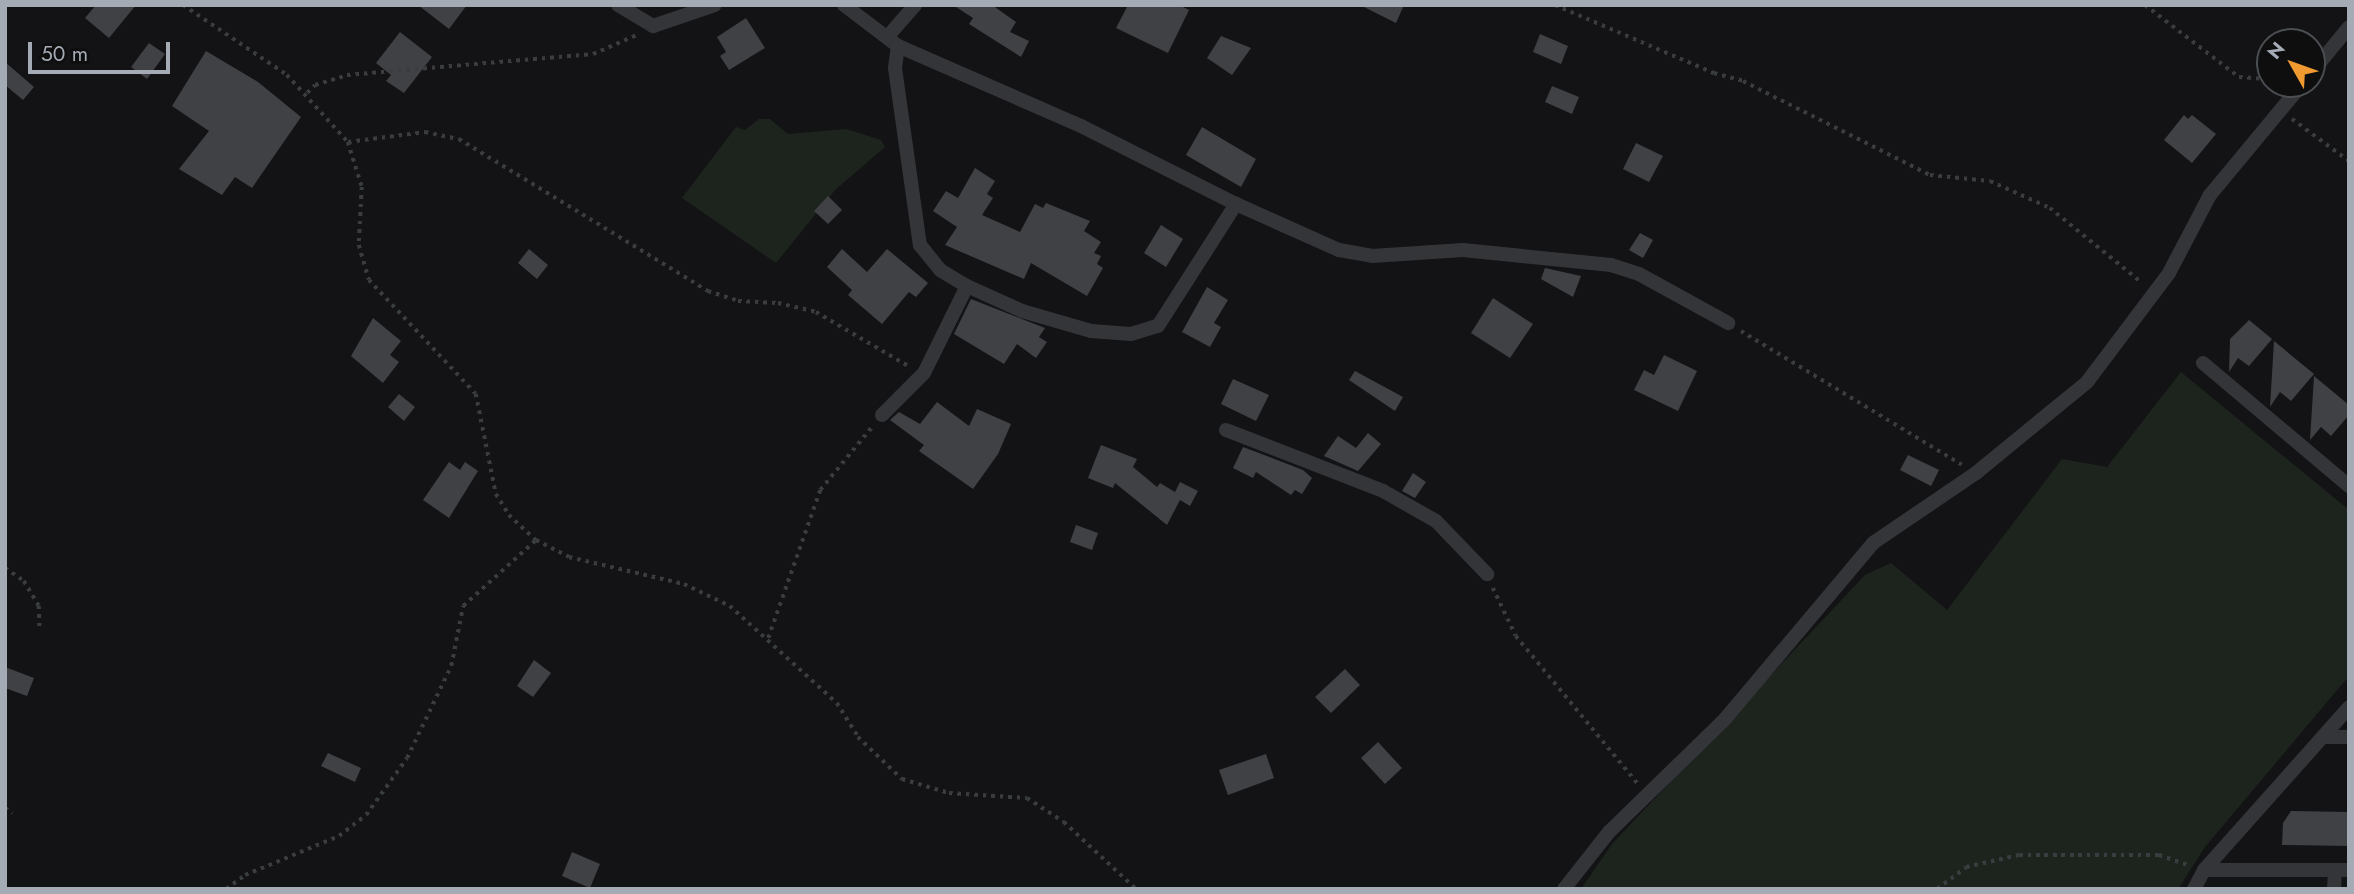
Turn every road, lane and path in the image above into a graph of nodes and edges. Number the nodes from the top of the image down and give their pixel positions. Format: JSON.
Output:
{"nodes":[{"id":1,"x":183,"y":5,"type":"edge"},
{"id":2,"x":618,"y":5,"type":"edge"},
{"id":3,"x":715,"y":5,"type":"edge"},
{"id":4,"x":844,"y":5,"type":"edge"},
{"id":5,"x":915,"y":5,"type":"edge"},
{"id":6,"x":1555,"y":5,"type":"edge"},
{"id":7,"x":2145,"y":5,"type":"edge"},
{"id":8,"x":653,"y":26,"type":"junction"},
{"id":9,"x":2349,"y":27,"type":"edge"},
{"id":10,"x":894,"y":41,"type":"junction"},
{"id":11,"x":2326,"y":55,"type":"edge"},
{"id":12,"x":2256,"y":78,"type":"edge"},
{"id":13,"x":307,"y":93,"type":"junction"},
{"id":14,"x":2290,"y":98,"type":"edge"},
{"id":15,"x":2279,"y":110,"type":"junction"},
{"id":16,"x":348,"y":142,"type":"junction"},
{"id":17,"x":2349,"y":161,"type":"edge"},
{"id":18,"x":1236,"y":204,"type":"junction"},
{"id":19,"x":967,"y":286,"type":"junction"},
{"id":20,"x":2154,"y":294,"type":"junction"},
{"id":21,"x":1728,"y":323,"type":"joint"},
{"id":22,"x":2203,"y":363,"type":"dead end"},
{"id":23,"x":924,"y":373,"type":"junction"},
{"id":24,"x":883,"y":415,"type":"joint"},
{"id":25,"x":1226,"y":430,"type":"dead end"},
{"id":26,"x":1976,"y":473,"type":"junction"},
{"id":27,"x":2349,"y":486,"type":"edge"},
{"id":28,"x":536,"y":540,"type":"junction"},
{"id":29,"x":5,"y":568,"type":"edge"},
{"id":30,"x":1487,"y":574,"type":"joint"},
{"id":31,"x":40,"y":631,"type":"dead end"},
{"id":32,"x":768,"y":638,"type":"junction"},
{"id":33,"x":2349,"y":706,"type":"edge"},
{"id":34,"x":2323,"y":737,"type":"junction"},
{"id":35,"x":2349,"y":737,"type":"edge"},
{"id":36,"x":1646,"y":793,"type":"junction"},
{"id":37,"x":5,"y":808,"type":"edge"},
{"id":38,"x":13,"y":813,"type":"dead end"},
{"id":39,"x":2204,"y":870,"type":"junction"},
{"id":40,"x":2342,"y":870,"type":"edge"},
{"id":41,"x":226,"y":889,"type":"edge"},
{"id":42,"x":1136,"y":889,"type":"edge"},
{"id":43,"x":1564,"y":889,"type":"edge"},
{"id":44,"x":1937,"y":889,"type":"edge"},
{"id":45,"x":2194,"y":889,"type":"edge"},
{"id":46,"x":2334,"y":889,"type":"edge"}],
"edges":[{"from":1,"to":13,"type":"path"},
{"from":2,"to":8,"type":"street"},
{"from":3,"to":8,"type":"street"},
{"from":4,"to":10,"type":"street"},
{"from":5,"to":10,"type":"street"},
{"from":6,"to":20,"type":"path"},
{"from":7,"to":12,"type":"path"},
{"from":8,"to":13,"type":"path"},
{"from":9,"to":11,"type":"street"},
{"from":10,"to":18,"type":"street"},
{"from":10,"to":19,"type":"street"},
{"from":13,"to":16,"type":"path"},
{"from":14,"to":15,"type":"street"},
{"from":15,"to":17,"type":"path"},
{"from":15,"to":20,"type":"street"},
{"from":16,"to":23,"type":"path"},
{"from":16,"to":28,"type":"path"},
{"from":18,"to":19,"type":"street"},
{"from":18,"to":21,"type":"street"},
{"from":19,"to":23,"type":"street"},
{"from":20,"to":26,"type":"street"},
{"from":21,"to":26,"type":"path"},
{"from":22,"to":27,"type":"street"},
{"from":23,"to":24,"type":"street"},
{"from":24,"to":32,"type":"path"},
{"from":25,"to":30,"type":"street"},
{"from":26,"to":36,"type":"street"},
{"from":28,"to":32,"type":"path"},
{"from":28,"to":41,"type":"path"},
{"from":29,"to":31,"type":"path"},
{"from":30,"to":36,"type":"path"},
{"from":32,"to":42,"type":"path"},
{"from":33,"to":34,"type":"street"},
{"from":34,"to":35,"type":"street"},
{"from":34,"to":39,"type":"street"},
{"from":36,"to":43,"type":"street"},
{"from":37,"to":38,"type":"path"},
{"from":39,"to":40,"type":"street"},
{"from":39,"to":44,"type":"path"},
{"from":39,"to":45,"type":"street"},
{"from":40,"to":46,"type":"street"}]}
